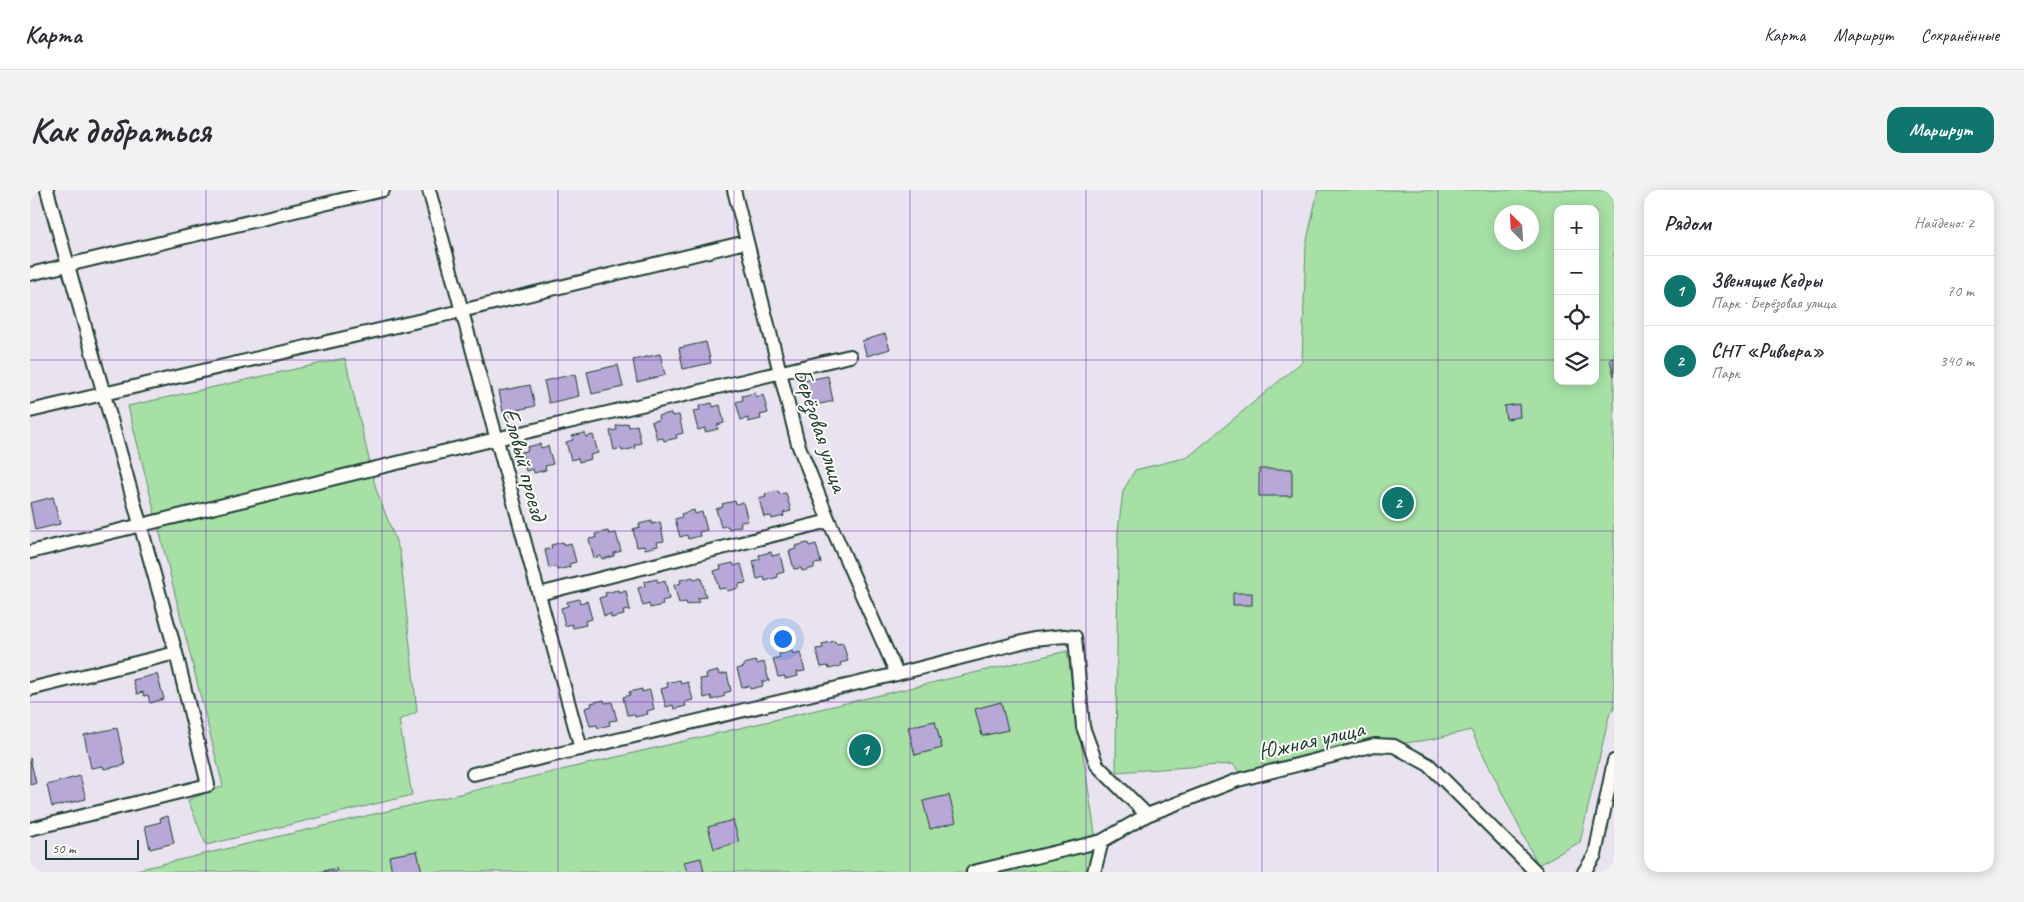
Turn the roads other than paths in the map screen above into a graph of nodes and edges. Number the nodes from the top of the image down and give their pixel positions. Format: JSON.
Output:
{"nodes":[{"id":1,"x":47,"y":190,"type":"edge"},
{"id":2,"x":383,"y":190,"type":"edge"},
{"id":3,"x":429,"y":190,"type":"edge"},
{"id":4,"x":734,"y":190,"type":"edge"},
{"id":5,"x":746,"y":242,"type":"junction"},
{"id":6,"x":68,"y":265,"type":"junction"},
{"id":7,"x":30,"y":274,"type":"edge"},
{"id":8,"x":461,"y":311,"type":"junction"},
{"id":9,"x":850,"y":356,"type":"dead end"},
{"id":10,"x":779,"y":373,"type":"junction"},
{"id":11,"x":103,"y":393,"type":"junction"},
{"id":12,"x":30,"y":411,"type":"edge"},
{"id":13,"x":496,"y":439,"type":"junction"},
{"id":14,"x":829,"y":521,"type":"junction"},
{"id":15,"x":140,"y":526,"type":"junction"},
{"id":16,"x":30,"y":552,"type":"edge"},
{"id":17,"x":539,"y":594,"type":"junction"},
{"id":18,"x":176,"y":653,"type":"junction"},
{"id":19,"x":897,"y":674,"type":"junction"},
{"id":20,"x":30,"y":688,"type":"edge"},
{"id":21,"x":581,"y":749,"type":"junction"},
{"id":22,"x":1614,"y":761,"type":"edge"},
{"id":23,"x":473,"y":774,"type":"dead end"},
{"id":24,"x":1147,"y":815,"type":"junction"},
{"id":25,"x":30,"y":829,"type":"edge"},
{"id":26,"x":1102,"y":841,"type":"junction"},
{"id":27,"x":972,"y":872,"type":"edge"},
{"id":28,"x":1094,"y":872,"type":"edge"},
{"id":29,"x":1536,"y":872,"type":"edge"},
{"id":30,"x":1584,"y":872,"type":"edge"}],
"edges":[{"from":1,"to":6,"type":"street"},
{"from":2,"to":6,"type":"street"},
{"from":3,"to":8,"type":"street","name":"Еловый проезд"},
{"from":4,"to":5,"type":"street","name":"Берёзовая улица"},
{"from":5,"to":8,"type":"street"},
{"from":5,"to":10,"type":"street","name":"Берёзовая улица"},
{"from":6,"to":7,"type":"street"},
{"from":6,"to":11,"type":"street"},
{"from":8,"to":11,"type":"street"},
{"from":8,"to":13,"type":"street","name":"Еловый проезд"},
{"from":9,"to":10,"type":"street"},
{"from":10,"to":13,"type":"street"},
{"from":10,"to":14,"type":"street","name":"Берёзовая улица"},
{"from":11,"to":12,"type":"street"},
{"from":11,"to":15,"type":"street"},
{"from":13,"to":15,"type":"street"},
{"from":13,"to":17,"type":"street","name":"Еловый проезд"},
{"from":14,"to":17,"type":"street"},
{"from":14,"to":19,"type":"street","name":"Берёзовая улица"},
{"from":15,"to":16,"type":"street"},
{"from":15,"to":18,"type":"street"},
{"from":17,"to":21,"type":"street","name":"Еловый проезд"},
{"from":18,"to":20,"type":"street"},
{"from":18,"to":25,"type":"street"},
{"from":19,"to":21,"type":"street"},
{"from":19,"to":24,"type":"street"},
{"from":21,"to":23,"type":"street"},
{"from":22,"to":30,"type":"street"},
{"from":24,"to":26,"type":"street","name":"Южная улица"},
{"from":24,"to":29,"type":"street","name":"Южная улица"},
{"from":26,"to":27,"type":"street","name":"Южная улица"},
{"from":26,"to":28,"type":"street"}]}
